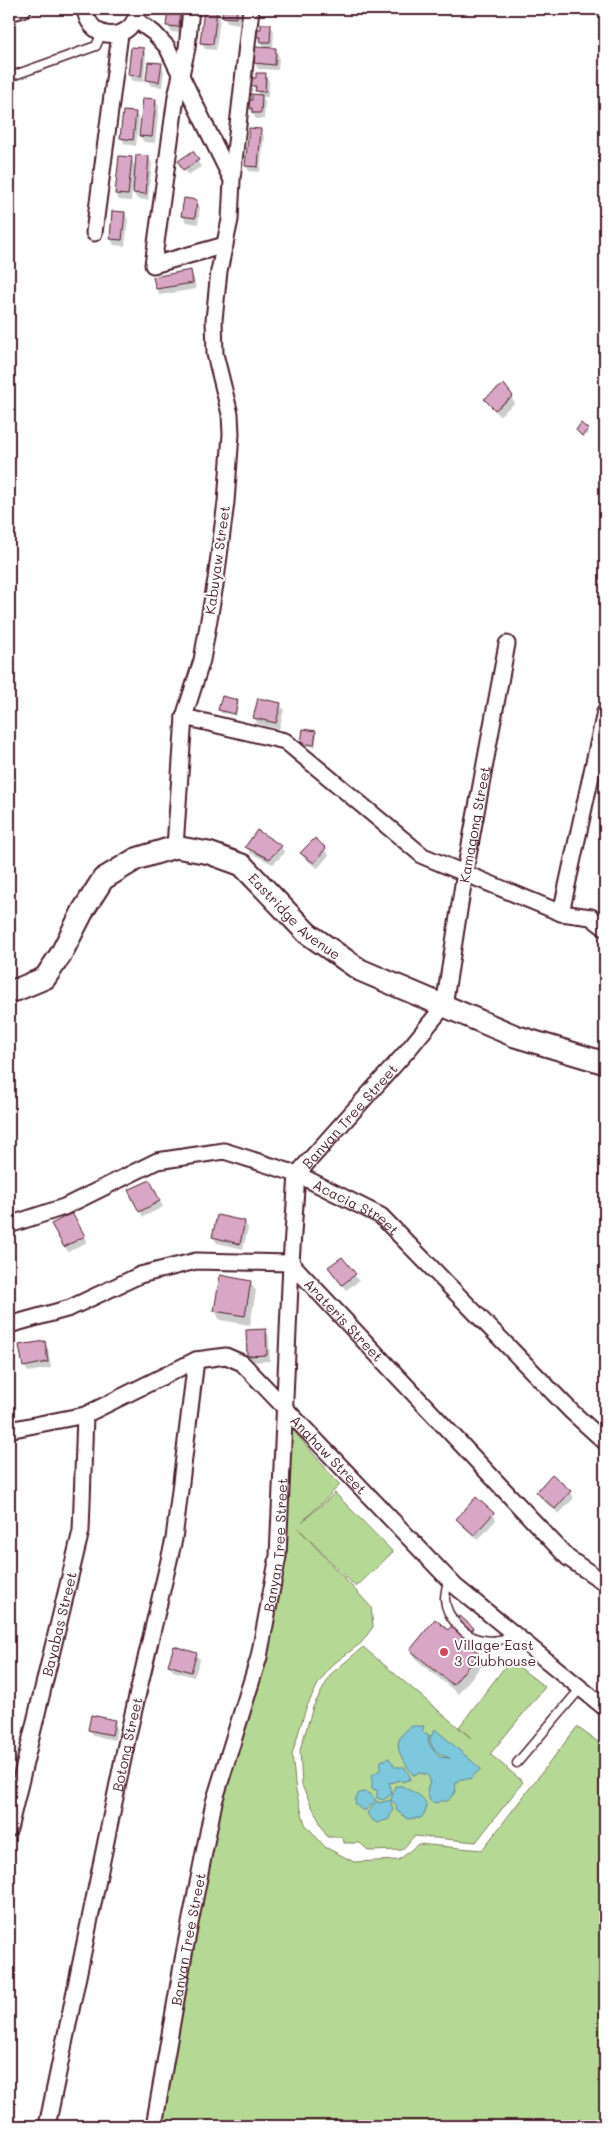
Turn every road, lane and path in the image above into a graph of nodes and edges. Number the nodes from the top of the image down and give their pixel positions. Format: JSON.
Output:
{"nodes":[{"id":1,"x":23,"y":9,"type":"edge"},
{"id":2,"x":86,"y":9,"type":"edge"},
{"id":3,"x":191,"y":9,"type":"edge"},
{"id":4,"x":251,"y":9,"type":"edge"},
{"id":5,"x":9,"y":13,"type":"edge"},
{"id":6,"x":137,"y":14,"type":"edge"},
{"id":7,"x":102,"y":33,"type":"junction"},
{"id":8,"x":120,"y":34,"type":"junction"},
{"id":9,"x":182,"y":74,"type":"junction"},
{"id":10,"x":9,"y":78,"type":"edge"},
{"id":11,"x":232,"y":180,"type":"junction"},
{"id":12,"x":94,"y":233,"type":"dead end"},
{"id":13,"x":224,"y":245,"type":"junction"},
{"id":14,"x":507,"y":644,"type":"dead end"},
{"id":15,"x":605,"y":712,"type":"edge"},
{"id":16,"x":184,"y":717,"type":"junction"},
{"id":17,"x":175,"y":847,"type":"junction"},
{"id":18,"x":465,"y":872,"type":"junction"},
{"id":19,"x":560,"y":913,"type":"junction"},
{"id":20,"x":605,"y":928,"type":"edge"},
{"id":21,"x":9,"y":990,"type":"edge"},
{"id":22,"x":444,"y":1006,"type":"junction"},
{"id":23,"x":605,"y":1063,"type":"edge"},
{"id":24,"x":298,"y":1174,"type":"junction"},
{"id":25,"x":9,"y":1225,"type":"edge"},
{"id":26,"x":291,"y":1263,"type":"junction"},
{"id":27,"x":9,"y":1325,"type":"edge"},
{"id":28,"x":196,"y":1360,"type":"junction"},
{"id":29,"x":286,"y":1407,"type":"junction"},
{"id":30,"x":85,"y":1415,"type":"junction"},
{"id":31,"x":9,"y":1430,"type":"edge"},
{"id":32,"x":605,"y":1442,"type":"edge"},
{"id":33,"x":448,"y":1579,"type":"junction"},
{"id":34,"x":605,"y":1583,"type":"edge"},
{"id":35,"x":515,"y":1636,"type":"junction"},
{"id":36,"x":580,"y":1689,"type":"junction"},
{"id":37,"x":605,"y":1708,"type":"edge"},
{"id":38,"x":517,"y":1763,"type":"dead end"},
{"id":39,"x":9,"y":1829,"type":"edge"},
{"id":40,"x":47,"y":2126,"type":"edge"},
{"id":41,"x":154,"y":2126,"type":"edge"}],
"edges":[{"from":1,"to":5,"type":"street"},
{"from":2,"to":7,"type":"street"},
{"from":3,"to":9,"type":"street"},
{"from":4,"to":11,"type":"street","name":"Kabuyaw Street"},
{"from":6,"to":8,"type":"street"},
{"from":6,"to":9,"type":"street"},
{"from":7,"to":8,"type":"street"},
{"from":7,"to":10,"type":"lane"},
{"from":8,"to":12,"type":"street"},
{"from":9,"to":11,"type":"street"},
{"from":9,"to":13,"type":"street"},
{"from":11,"to":13,"type":"street","name":"Kabuyaw Street"},
{"from":13,"to":16,"type":"street","name":"Kabuyaw Street"},
{"from":14,"to":18,"type":"street","name":"Kamagong Street"},
{"from":15,"to":19,"type":"street"},
{"from":16,"to":17,"type":"street","name":"Kabuyaw Street"},
{"from":16,"to":18,"type":"street"},
{"from":17,"to":21,"type":"street","name":"Eastridge Avenue"},
{"from":17,"to":22,"type":"street","name":"Eastridge Avenue"},
{"from":18,"to":19,"type":"street"},
{"from":18,"to":22,"type":"street","name":"Kamagong Street"},
{"from":19,"to":20,"type":"street"},
{"from":22,"to":23,"type":"street","name":"Eastridge Avenue"},
{"from":22,"to":24,"type":"street","name":"Banyan Tree Street"},
{"from":24,"to":25,"type":"street","name":"Acacia Street"},
{"from":24,"to":26,"type":"street","name":"Banyan Tree Street"},
{"from":24,"to":32,"type":"street","name":"Acacia Street"},
{"from":26,"to":27,"type":"street"},
{"from":26,"to":29,"type":"street","name":"Banyan Tree Street"},
{"from":26,"to":34,"type":"street","name":"Arateris Street"},
{"from":28,"to":29,"type":"street","name":"Anahaw Street"},
{"from":28,"to":30,"type":"street","name":"Anahaw Street"},
{"from":28,"to":40,"type":"street","name":"Botong Street"},
{"from":29,"to":33,"type":"street","name":"Anahaw Street"},
{"from":29,"to":41,"type":"street","name":"Banyan Tree Street"},
{"from":30,"to":31,"type":"street","name":"Anahaw Street"},
{"from":30,"to":39,"type":"street","name":"Bayabas Street"},
{"from":33,"to":35,"type":"street","name":"Anahaw Street"},
{"from":33,"to":35,"type":"lane"},
{"from":35,"to":36,"type":"street","name":"Anahaw Street"},
{"from":36,"to":37,"type":"street","name":"Anahaw Street"},
{"from":36,"to":38,"type":"lane"}]}
